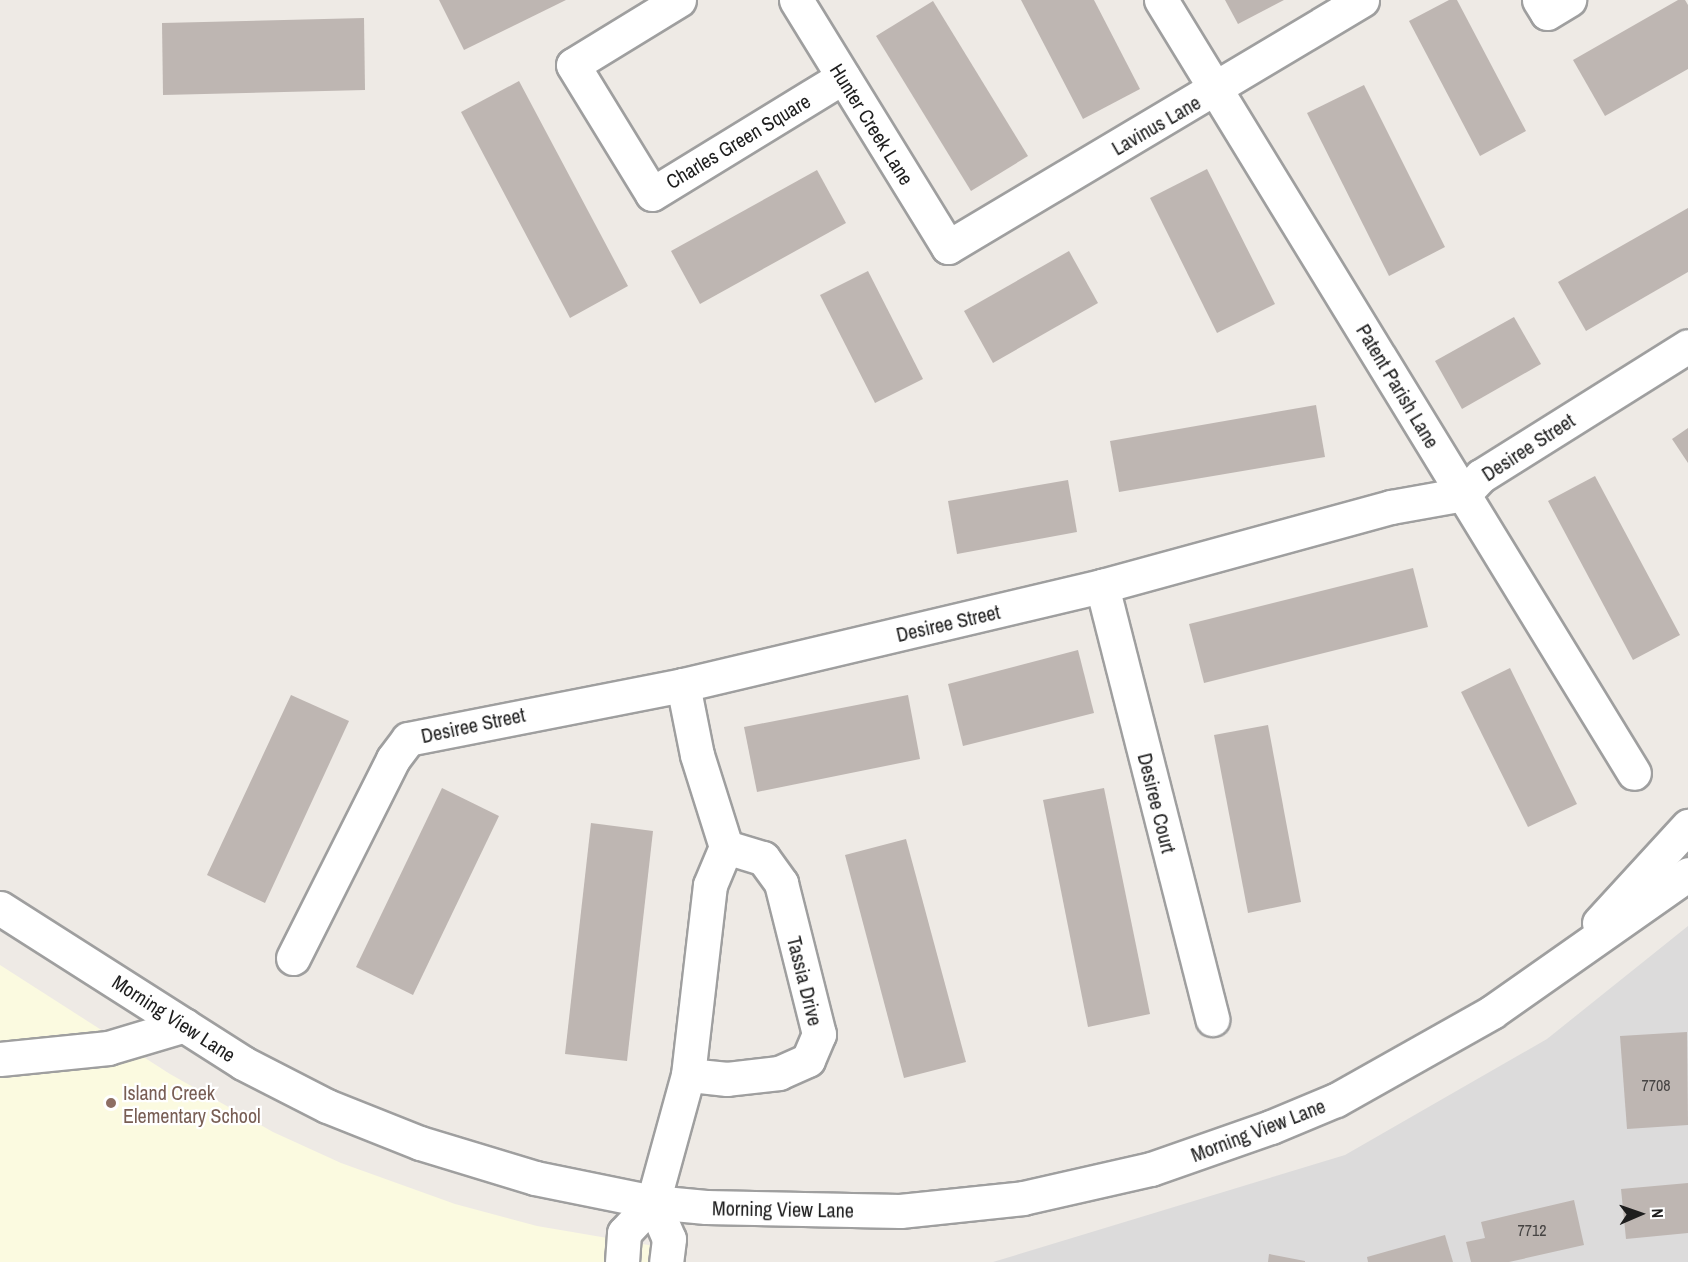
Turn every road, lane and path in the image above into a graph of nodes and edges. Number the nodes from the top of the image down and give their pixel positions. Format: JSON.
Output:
{"nodes":[{"id":1,"x":679,"y":0,"type":"edge"},
{"id":2,"x":796,"y":0,"type":"edge"},
{"id":3,"x":1161,"y":0,"type":"edge"},
{"id":4,"x":1362,"y":0,"type":"edge"},
{"id":5,"x":1539,"y":0,"type":"edge"},
{"id":6,"x":1569,"y":0,"type":"edge"},
{"id":7,"x":843,"y":77,"type":"junction"},
{"id":8,"x":1216,"y":90,"type":"junction"},
{"id":9,"x":948,"y":247,"type":"joint"},
{"id":10,"x":1688,"y":346,"type":"edge"},
{"id":11,"x":1464,"y":494,"type":"junction"},
{"id":12,"x":1102,"y":586,"type":"junction"},
{"id":13,"x":683,"y":685,"type":"junction"},
{"id":14,"x":1634,"y":773,"type":"dead end"},
{"id":15,"x":1688,"y":826,"type":"edge"},
{"id":16,"x":726,"y":847,"type":"junction"},
{"id":17,"x":1688,"y":874,"type":"edge"},
{"id":18,"x":0,"y":908,"type":"edge"},
{"id":19,"x":1576,"y":949,"type":"junction"},
{"id":20,"x":293,"y":958,"type":"dead end"},
{"id":21,"x":1212,"y":1019,"type":"dead end"},
{"id":22,"x":185,"y":1025,"type":"junction"},
{"id":23,"x":0,"y":1059,"type":"edge"},
{"id":24,"x":688,"y":1075,"type":"junction"},
{"id":25,"x":653,"y":1202,"type":"junction"},
{"id":26,"x":622,"y":1262,"type":"edge"},
{"id":27,"x":666,"y":1262,"type":"edge"}],
"edges":[{"from":1,"to":7,"type":"street","name":"Charles Green Square"},
{"from":2,"to":7,"type":"street","name":"Hunter Creek Lane"},
{"from":3,"to":8,"type":"street","name":"Patent Parish Lane"},
{"from":4,"to":8,"type":"street","name":"Lavinus Lane"},
{"from":5,"to":6,"type":"street"},
{"from":7,"to":9,"type":"street","name":"Hunter Creek Lane"},
{"from":8,"to":9,"type":"street","name":"Lavinus Lane"},
{"from":8,"to":11,"type":"street","name":"Patent Parish Lane"},
{"from":10,"to":11,"type":"street","name":"Desiree Street"},
{"from":11,"to":12,"type":"street","name":"Desiree Street"},
{"from":11,"to":14,"type":"street","name":"Patent Parish Lane"},
{"from":12,"to":13,"type":"street","name":"Desiree Street"},
{"from":12,"to":21,"type":"street","name":"Desiree Court"},
{"from":13,"to":16,"type":"street"},
{"from":13,"to":20,"type":"street","name":"Desiree Street"},
{"from":15,"to":19,"type":"street","name":"Morning View Lane"},
{"from":16,"to":24,"type":"street"},
{"from":16,"to":24,"type":"street","name":"Tassia Drive"},
{"from":17,"to":19,"type":"street","name":"Morning View Lane"},
{"from":18,"to":22,"type":"street","name":"Morning View Lane"},
{"from":19,"to":25,"type":"street","name":"Morning View Lane"},
{"from":22,"to":23,"type":"street"},
{"from":22,"to":25,"type":"street","name":"Morning View Lane"},
{"from":24,"to":25,"type":"street"},
{"from":25,"to":26,"type":"street"},
{"from":25,"to":27,"type":"street"}]}
